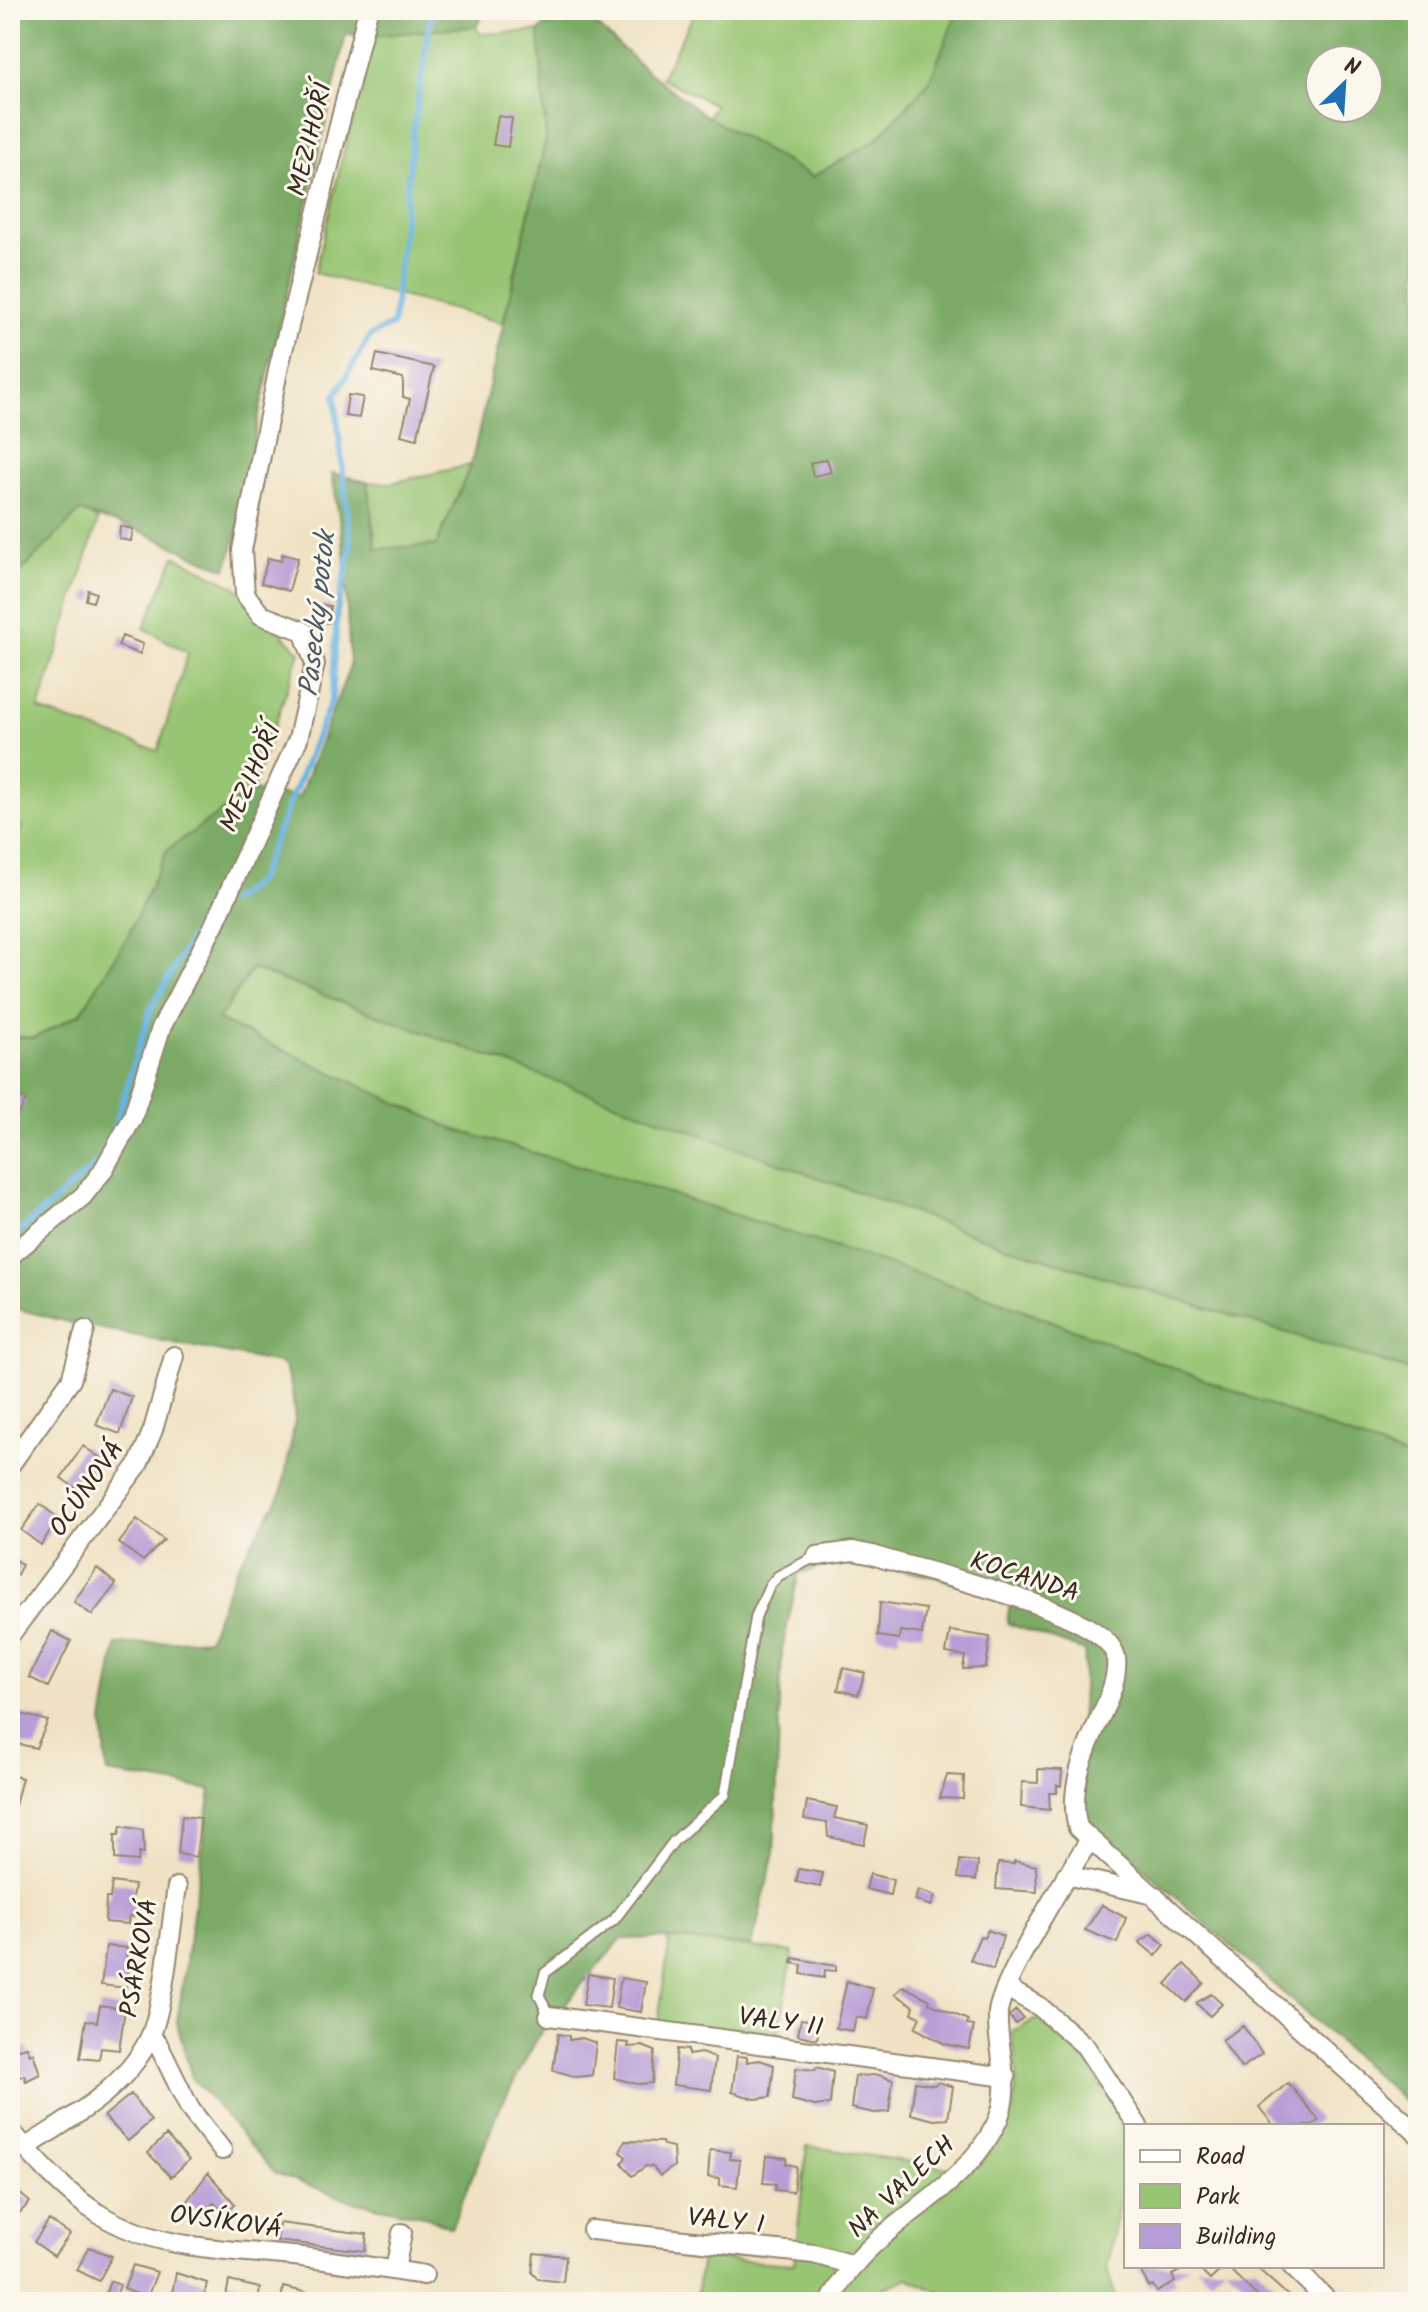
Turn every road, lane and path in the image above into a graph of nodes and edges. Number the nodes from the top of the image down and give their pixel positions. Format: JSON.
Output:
{"nodes":[{"id":1,"x":368,"y":10,"type":"edge"},
{"id":2,"x":10,"y":1256,"type":"edge"},
{"id":3,"x":85,"y":1330,"type":"dead end"},
{"id":4,"x":174,"y":1356,"type":"dead end"},
{"id":5,"x":10,"y":1465,"type":"edge"},
{"id":6,"x":817,"y":1556,"type":"joint"},
{"id":7,"x":10,"y":1635,"type":"edge"},
{"id":8,"x":1089,"y":1841,"type":"junction"},
{"id":9,"x":1066,"y":1875,"type":"junction"},
{"id":10,"x":177,"y":1887,"type":"dead end"},
{"id":11,"x":1157,"y":1896,"type":"junction"},
{"id":12,"x":1007,"y":1988,"type":"junction"},
{"id":13,"x":549,"y":2016,"type":"joint"},
{"id":14,"x":151,"y":2037,"type":"junction"},
{"id":15,"x":1006,"y":2077,"type":"junction"},
{"id":16,"x":1137,"y":2124,"type":"edge"},
{"id":17,"x":10,"y":2130,"type":"edge"},
{"id":18,"x":1418,"y":2134,"type":"edge"},
{"id":19,"x":25,"y":2148,"type":"junction"},
{"id":20,"x":222,"y":2150,"type":"dead end"},
{"id":21,"x":592,"y":2230,"type":"dead end"},
{"id":22,"x":402,"y":2233,"type":"dead end"},
{"id":23,"x":853,"y":2265,"type":"junction"},
{"id":24,"x":1294,"y":2268,"type":"edge"},
{"id":25,"x":395,"y":2270,"type":"junction"},
{"id":26,"x":424,"y":2275,"type":"dead end"},
{"id":27,"x":830,"y":2302,"type":"edge"},
{"id":28,"x":1329,"y":2302,"type":"edge"}],
"edges":[{"from":1,"to":2,"type":"street","name":"MEZIHOŘÍ"},
{"from":3,"to":5,"type":"street"},
{"from":4,"to":7,"type":"street","name":"OCÚNOVÁ"},
{"from":6,"to":8,"type":"street","name":"KOCANDA"},
{"from":6,"to":13,"type":"lane"},
{"from":8,"to":9,"type":"street","name":"NA VALECH"},
{"from":8,"to":11,"type":"street"},
{"from":9,"to":11,"type":"street"},
{"from":9,"to":12,"type":"street","name":"NA VALECH"},
{"from":10,"to":14,"type":"street","name":"PSÁRKOVÁ"},
{"from":11,"to":18,"type":"street"},
{"from":12,"to":15,"type":"street","name":"NA VALECH"},
{"from":12,"to":16,"type":"street"},
{"from":13,"to":15,"type":"street","name":"VALY II"},
{"from":14,"to":19,"type":"street","name":"PSÁRKOVÁ"},
{"from":14,"to":20,"type":"street","name":"PSÁRKOVÁ"},
{"from":15,"to":23,"type":"street","name":"NA VALECH"},
{"from":17,"to":19,"type":"street","name":"OVSÍKOVÁ"},
{"from":19,"to":25,"type":"street","name":"OVSÍKOVÁ"},
{"from":21,"to":23,"type":"street","name":"VALY I"},
{"from":22,"to":25,"type":"street"},
{"from":23,"to":27,"type":"street","name":"NA VALECH"},
{"from":24,"to":28,"type":"street"},
{"from":25,"to":26,"type":"street","name":"OVSÍKOVÁ"}]}
